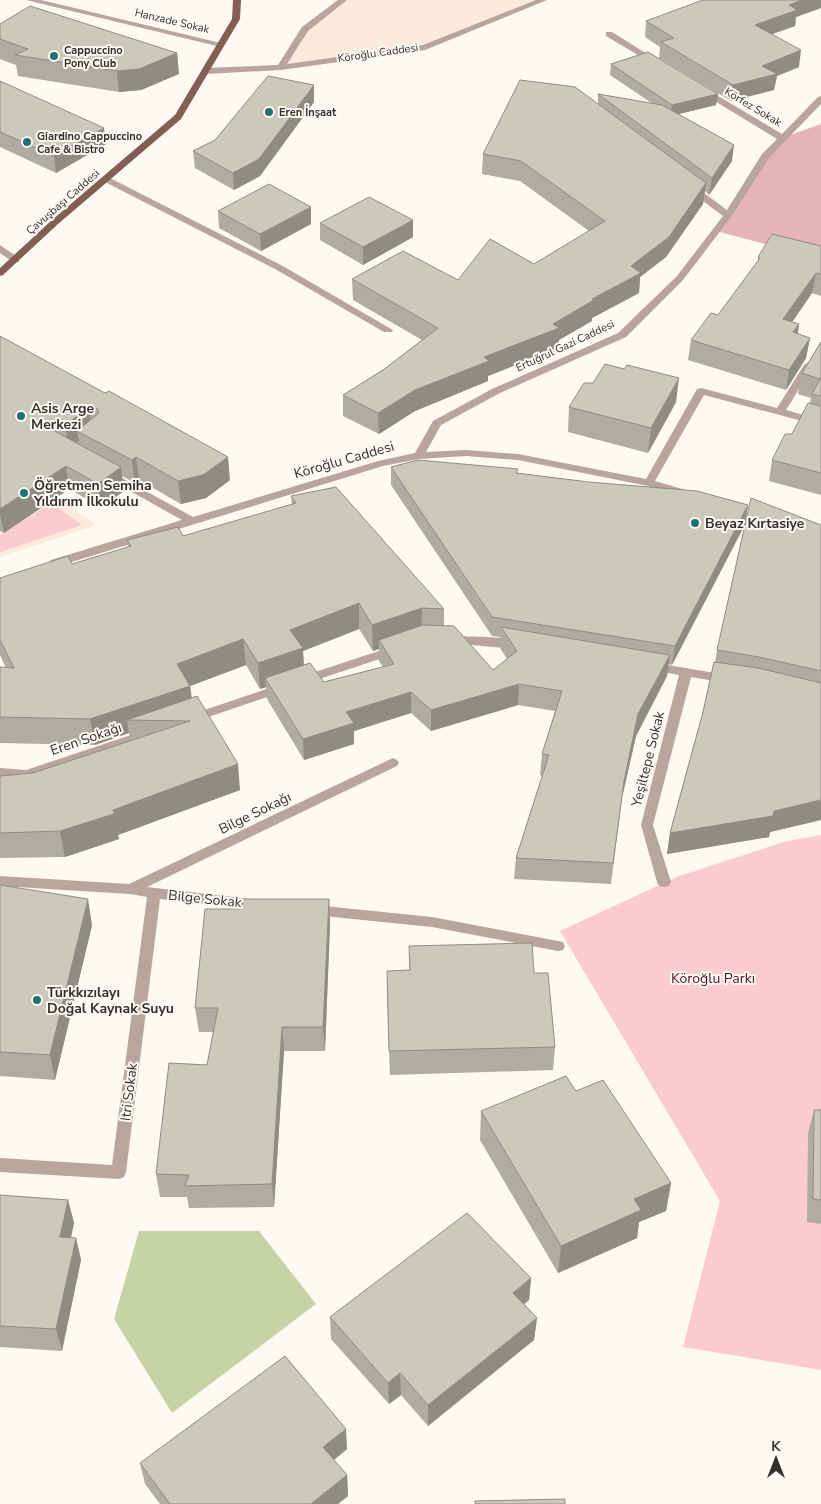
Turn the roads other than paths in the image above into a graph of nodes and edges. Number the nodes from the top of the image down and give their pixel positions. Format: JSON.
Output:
{"nodes":[{"id":1,"x":30,"y":0,"type":"edge"},
{"id":2,"x":237,"y":0,"type":"edge"},
{"id":3,"x":343,"y":0,"type":"edge"},
{"id":4,"x":542,"y":0,"type":"edge"},
{"id":5,"x":609,"y":34,"type":"dead end"},
{"id":6,"x":221,"y":44,"type":"junction"},
{"id":7,"x":281,"y":67,"type":"junction"},
{"id":8,"x":667,"y":68,"type":"edge"},
{"id":9,"x":205,"y":72,"type":"junction"},
{"id":10,"x":691,"y":83,"type":"edge"},
{"id":11,"x":821,"y":98,"type":"edge"},
{"id":12,"x":782,"y":138,"type":"junction"},
{"id":13,"x":106,"y":179,"type":"junction"},
{"id":14,"x":680,"y":180,"type":"edge"},
{"id":15,"x":728,"y":215,"type":"junction"},
{"id":16,"x":0,"y":248,"type":"edge"},
{"id":17,"x":16,"y":260,"type":"junction"},
{"id":18,"x":0,"y":274,"type":"edge"},
{"id":19,"x":388,"y":330,"type":"dead end"},
{"id":20,"x":812,"y":360,"type":"edge"},
{"id":21,"x":780,"y":412,"type":"junction"},
{"id":22,"x":821,"y":423,"type":"edge"},
{"id":23,"x":419,"y":456,"type":"junction"},
{"id":24,"x":96,"y":468,"type":"edge"},
{"id":25,"x":649,"y":483,"type":"junction"},
{"id":26,"x":695,"y":496,"type":"edge"},
{"id":27,"x":192,"y":521,"type":"junction"},
{"id":28,"x":41,"y":568,"type":"edge"},
{"id":29,"x":441,"y":640,"type":"edge"},
{"id":30,"x":404,"y":646,"type":"edge"},
{"id":31,"x":526,"y":646,"type":"edge"},
{"id":32,"x":639,"y":664,"type":"edge"},
{"id":33,"x":686,"y":672,"type":"junction"},
{"id":34,"x":738,"y":681,"type":"edge"},
{"id":35,"x":178,"y":723,"type":"edge"},
{"id":36,"x":159,"y":730,"type":"edge"},
{"id":37,"x":393,"y":763,"type":"dead end"},
{"id":38,"x":0,"y":773,"type":"edge"},
{"id":39,"x":0,"y":881,"type":"edge"},
{"id":40,"x":664,"y":882,"type":"dead end"},
{"id":41,"x":130,"y":889,"type":"junction"},
{"id":42,"x":154,"y":893,"type":"junction"},
{"id":43,"x":275,"y":906,"type":"edge"},
{"id":44,"x":304,"y":909,"type":"edge"},
{"id":45,"x":558,"y":946,"type":"dead end"},
{"id":46,"x":0,"y":1165,"type":"edge"}],
"edges":[{"from":1,"to":6,"type":"street","name":"Hanzade Sokak"},
{"from":2,"to":6,"type":"main road","name":"Çavuşbaşı Caddesi"},
{"from":3,"to":7,"type":"street"},
{"from":4,"to":7,"type":"street","name":"Köroğlu Caddesi"},
{"from":5,"to":8,"type":"street"},
{"from":6,"to":9,"type":"main road","name":"Çavuşbaşı Caddesi"},
{"from":7,"to":9,"type":"street","name":"Köroğlu Caddesi"},
{"from":9,"to":13,"type":"main road","name":"Çavuşbaşı Caddesi"},
{"from":10,"to":12,"type":"street","name":"Körfez Sokak"},
{"from":11,"to":12,"type":"street","name":"Ertuğrul Gazi Caddesi"},
{"from":12,"to":15,"type":"street","name":"Ertuğrul Gazi Caddesi"},
{"from":13,"to":17,"type":"main road","name":"Çavuşbaşı Caddesi"},
{"from":13,"to":19,"type":"street"},
{"from":14,"to":15,"type":"street"},
{"from":15,"to":23,"type":"street","name":"Ertuğrul Gazi Caddesi"},
{"from":16,"to":17,"type":"street"},
{"from":17,"to":18,"type":"main road","name":"Çavuşbaşı Caddesi"},
{"from":20,"to":21,"type":"street"},
{"from":21,"to":22,"type":"street"},
{"from":21,"to":25,"type":"street"},
{"from":23,"to":25,"type":"street","name":"Köroğlu Caddesi"},
{"from":23,"to":27,"type":"street","name":"Köroğlu Caddesi"},
{"from":24,"to":27,"type":"street"},
{"from":25,"to":26,"type":"street","name":"Köroğlu Caddesi"},
{"from":27,"to":28,"type":"street","name":"Köroğlu Caddesi"},
{"from":29,"to":31,"type":"street"},
{"from":30,"to":35,"type":"street"},
{"from":32,"to":33,"type":"street"},
{"from":33,"to":34,"type":"street"},
{"from":33,"to":40,"type":"street","name":"Yeşiltepe Sokak"},
{"from":36,"to":38,"type":"street","name":"Eren Sokağı"},
{"from":37,"to":41,"type":"street","name":"Bilge Sokağı"},
{"from":39,"to":41,"type":"street","name":"Bilge Sokak"},
{"from":41,"to":42,"type":"street","name":"Bilge Sokak"},
{"from":42,"to":43,"type":"street","name":"Bilge Sokak"},
{"from":42,"to":46,"type":"street","name":"Itri Sokak"},
{"from":44,"to":45,"type":"street"}]}
